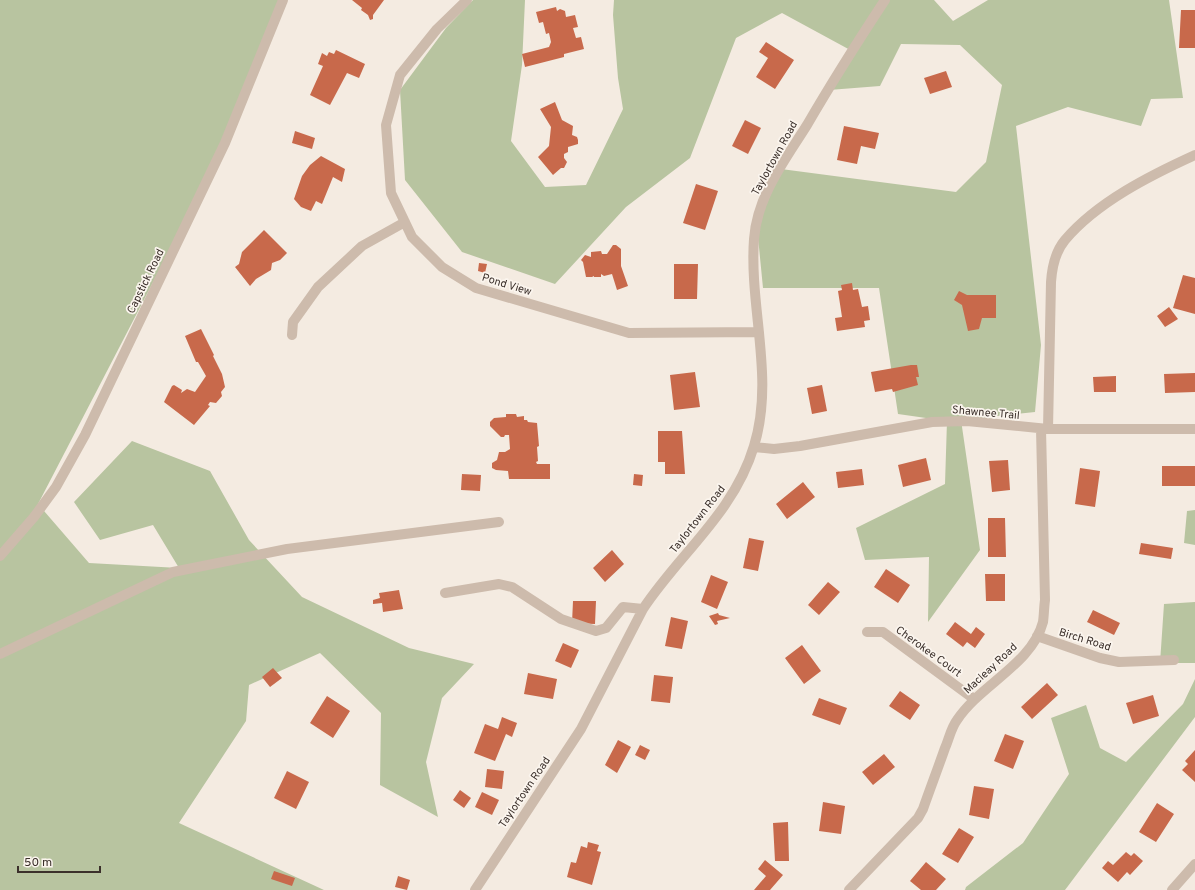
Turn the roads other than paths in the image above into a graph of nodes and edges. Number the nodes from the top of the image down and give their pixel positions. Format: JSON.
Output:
{"nodes":[{"id":1,"x":283,"y":0,"type":"edge"},
{"id":2,"x":467,"y":0,"type":"edge"},
{"id":3,"x":885,"y":0,"type":"edge"},
{"id":4,"x":1195,"y":155,"type":"edge"},
{"id":5,"x":405,"y":222,"type":"junction"},
{"id":6,"x":759,"y":332,"type":"junction"},
{"id":7,"x":292,"y":335,"type":"dead end"},
{"id":8,"x":1045,"y":429,"type":"junction"},
{"id":9,"x":1195,"y":429,"type":"edge"},
{"id":10,"x":754,"y":447,"type":"junction"},
{"id":11,"x":499,"y":522,"type":"dead end"},
{"id":12,"x":0,"y":556,"type":"edge"},
{"id":13,"x":445,"y":593,"type":"dead end"},
{"id":14,"x":643,"y":609,"type":"junction"},
{"id":15,"x":867,"y":632,"type":"dead end"},
{"id":16,"x":1037,"y":636,"type":"junction"},
{"id":17,"x":0,"y":654,"type":"edge"},
{"id":18,"x":1174,"y":660,"type":"dead end"},
{"id":19,"x":974,"y":699,"type":"junction"},
{"id":20,"x":1195,"y":864,"type":"edge"},
{"id":21,"x":475,"y":890,"type":"edge"},
{"id":22,"x":849,"y":890,"type":"edge"},
{"id":23,"x":1172,"y":890,"type":"edge"}],
"edges":[{"from":1,"to":12,"type":"street","name":"Capstick Road"},
{"from":2,"to":5,"type":"street","name":"Pond View"},
{"from":3,"to":6,"type":"street","name":"Taylortown Road"},
{"from":4,"to":8,"type":"street","name":"Macleay Road"},
{"from":5,"to":6,"type":"street","name":"Pond View"},
{"from":5,"to":7,"type":"street"},
{"from":6,"to":10,"type":"street","name":"Taylortown Road"},
{"from":8,"to":9,"type":"street","name":"Shawnee Trail"},
{"from":8,"to":10,"type":"street","name":"Shawnee Trail"},
{"from":8,"to":16,"type":"street","name":"Macleay Road"},
{"from":10,"to":14,"type":"street","name":"Taylortown Road"},
{"from":11,"to":17,"type":"street"},
{"from":13,"to":14,"type":"street"},
{"from":14,"to":21,"type":"street","name":"Taylortown Road"},
{"from":15,"to":19,"type":"street","name":"Cherokee Court"},
{"from":16,"to":18,"type":"street","name":"Birch Road"},
{"from":16,"to":19,"type":"street","name":"Macleay Road"},
{"from":19,"to":22,"type":"street","name":"Macleay Road"},
{"from":20,"to":23,"type":"street"}]}
